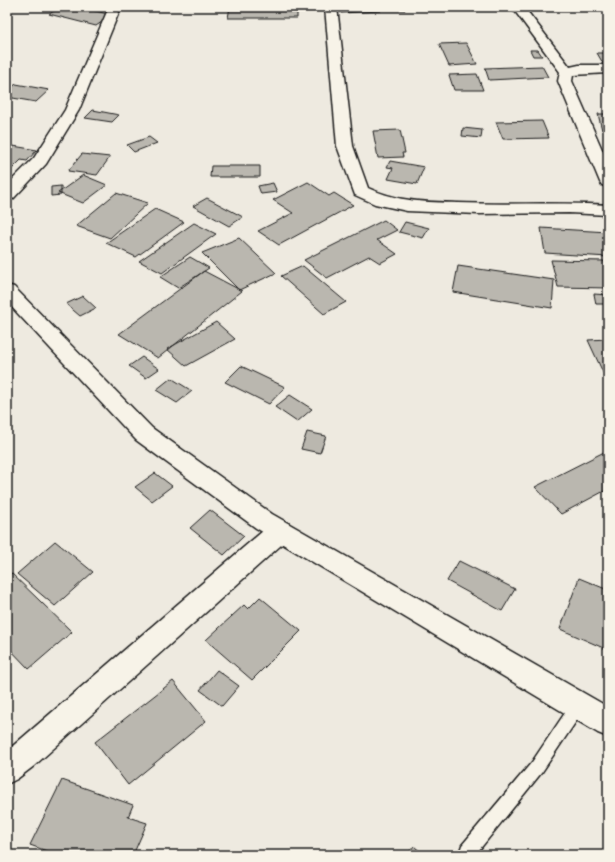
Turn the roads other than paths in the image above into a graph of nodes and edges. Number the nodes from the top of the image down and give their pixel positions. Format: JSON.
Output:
{"nodes":[{"id":1,"x":115,"y":7,"type":"edge"},
{"id":2,"x":331,"y":7,"type":"edge"},
{"id":3,"x":518,"y":7,"type":"edge"},
{"id":4,"x":608,"y":69,"type":"edge"},
{"id":5,"x":567,"y":72,"type":"junction"},
{"id":6,"x":608,"y":182,"type":"edge"},
{"id":7,"x":7,"y":195,"type":"edge"},
{"id":8,"x":608,"y":210,"type":"edge"},
{"id":9,"x":7,"y":291,"type":"edge"},
{"id":10,"x":280,"y":530,"type":"junction"},
{"id":11,"x":578,"y":706,"type":"junction"},
{"id":12,"x":608,"y":723,"type":"edge"},
{"id":13,"x":7,"y":769,"type":"edge"},
{"id":14,"x":468,"y":851,"type":"dead end"}],
"edges":[{"from":1,"to":7,"type":"street"},
{"from":2,"to":8,"type":"street"},
{"from":3,"to":5,"type":"street"},
{"from":4,"to":5,"type":"street"},
{"from":5,"to":6,"type":"street"},
{"from":9,"to":10,"type":"street"},
{"from":10,"to":11,"type":"street"},
{"from":10,"to":13,"type":"street"},
{"from":11,"to":12,"type":"street"},
{"from":11,"to":14,"type":"lane"}]}
